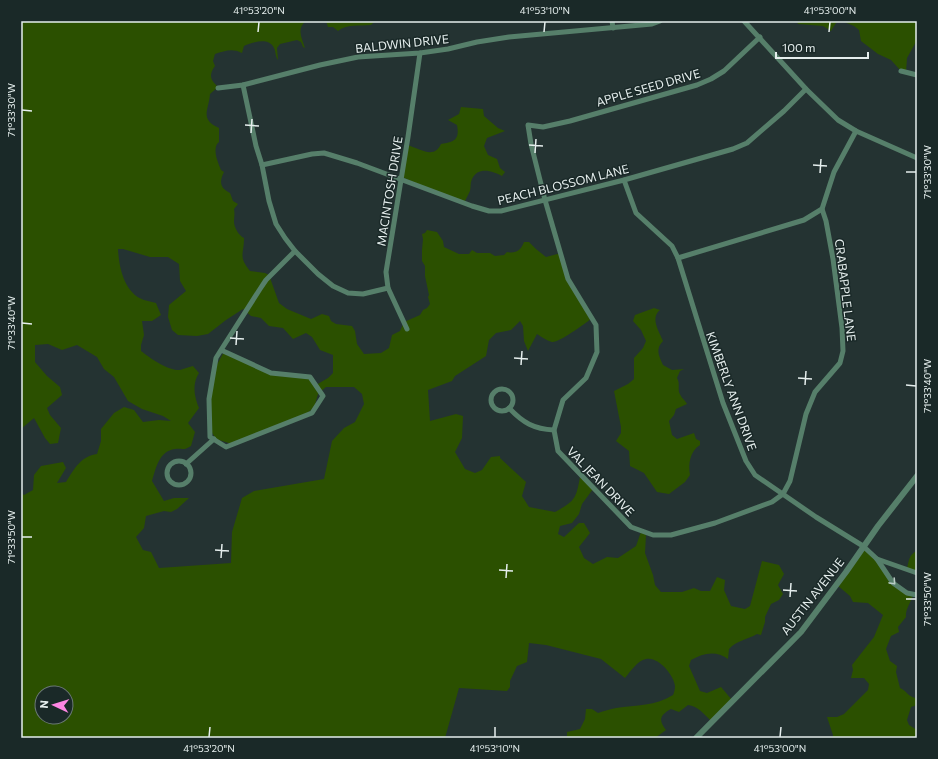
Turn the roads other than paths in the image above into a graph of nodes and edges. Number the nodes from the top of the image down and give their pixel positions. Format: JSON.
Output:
{"nodes":[{"id":1,"x":612,"y":21,"type":"edge"},
{"id":2,"x":660,"y":21,"type":"edge"},
{"id":3,"x":744,"y":21,"type":"edge"},
{"id":4,"x":613,"y":28,"type":"junction"},
{"id":5,"x":760,"y":37,"type":"junction"},
{"id":6,"x":420,"y":53,"type":"junction"},
{"id":7,"x":901,"y":71,"type":"dead end"},
{"id":8,"x":917,"y":75,"type":"edge"},
{"id":9,"x":243,"y":85,"type":"junction"},
{"id":10,"x":218,"y":88,"type":"dead end"},
{"id":11,"x":806,"y":89,"type":"junction"},
{"id":12,"x":528,"y":125,"type":"joint"},
{"id":13,"x":856,"y":131,"type":"junction"},
{"id":14,"x":917,"y":158,"type":"edge"},
{"id":15,"x":262,"y":165,"type":"junction"},
{"id":16,"x":401,"y":179,"type":"junction"},
{"id":17,"x":624,"y":180,"type":"junction"},
{"id":18,"x":545,"y":200,"type":"junction"},
{"id":19,"x":822,"y":209,"type":"junction"},
{"id":20,"x":295,"y":251,"type":"junction"},
{"id":21,"x":678,"y":258,"type":"junction"},
{"id":22,"x":388,"y":288,"type":"junction"},
{"id":23,"x":407,"y":328,"type":"dead end"},
{"id":24,"x":222,"y":350,"type":"junction"},
{"id":25,"x":509,"y":408,"type":"junction"},
{"id":26,"x":554,"y":430,"type":"junction"},
{"id":27,"x":214,"y":439,"type":"junction"},
{"id":28,"x":186,"y":464,"type":"junction"},
{"id":29,"x":917,"y":476,"type":"edge"},
{"id":30,"x":783,"y":494,"type":"junction"},
{"id":31,"x":863,"y":546,"type":"junction"},
{"id":32,"x":877,"y":559,"type":"junction"},
{"id":33,"x":917,"y":572,"type":"edge"},
{"id":34,"x":917,"y":595,"type":"edge"},
{"id":35,"x":696,"y":738,"type":"edge"}],
"edges":[{"from":1,"to":4,"type":"street"},
{"from":2,"to":4,"type":"street","name":"BALDWIN DRIVE"},
{"from":3,"to":5,"type":"street"},
{"from":4,"to":6,"type":"street","name":"BALDWIN DRIVE"},
{"from":5,"to":11,"type":"street"},
{"from":5,"to":12,"type":"street","name":"APPLE SEED DRIVE"},
{"from":6,"to":9,"type":"street","name":"BALDWIN DRIVE"},
{"from":6,"to":16,"type":"street","name":"MACINTOSH DRIVE"},
{"from":7,"to":8,"type":"street"},
{"from":9,"to":10,"type":"street","name":"BALDWIN DRIVE"},
{"from":9,"to":15,"type":"street"},
{"from":11,"to":13,"type":"street"},
{"from":11,"to":17,"type":"street","name":"PEACH BLOSSOM LANE"},
{"from":12,"to":18,"type":"street","name":"VAL JEAN DRIVE"},
{"from":13,"to":14,"type":"street"},
{"from":13,"to":19,"type":"street"},
{"from":15,"to":16,"type":"street","name":"PEACH BLOSSOM LANE"},
{"from":15,"to":20,"type":"street"},
{"from":16,"to":18,"type":"street","name":"PEACH BLOSSOM LANE"},
{"from":16,"to":22,"type":"street","name":"MACINTOSH DRIVE"},
{"from":17,"to":18,"type":"street","name":"PEACH BLOSSOM LANE"},
{"from":17,"to":21,"type":"street","name":"KIMBERLY ANN DRIVE"},
{"from":18,"to":26,"type":"street","name":"VAL JEAN DRIVE"},
{"from":19,"to":21,"type":"street"},
{"from":19,"to":30,"type":"street","name":"CRABAPPLE LANE"},
{"from":20,"to":22,"type":"street"},
{"from":20,"to":24,"type":"street"},
{"from":21,"to":30,"type":"street","name":"KIMBERLY ANN DRIVE"},
{"from":22,"to":23,"type":"street","name":"MACINTOSH DRIVE"},
{"from":24,"to":27,"type":"street"},
{"from":24,"to":27,"type":"street"},
{"from":25,"to":25,"type":"street"},
{"from":25,"to":26,"type":"street"},
{"from":26,"to":30,"type":"street","name":"VAL JEAN DRIVE"},
{"from":27,"to":28,"type":"street"},
{"from":28,"to":28,"type":"street"},
{"from":29,"to":31,"type":"street","name":"AUSTIN AVENUE"},
{"from":30,"to":31,"type":"street","name":"KIMBERLY ANN DRIVE"},
{"from":31,"to":32,"type":"street","name":"KIMBERLY ANN DRIVE"},
{"from":31,"to":35,"type":"street","name":"AUSTIN AVENUE"},
{"from":32,"to":33,"type":"street"},
{"from":32,"to":34,"type":"street","one_way":true}]}
